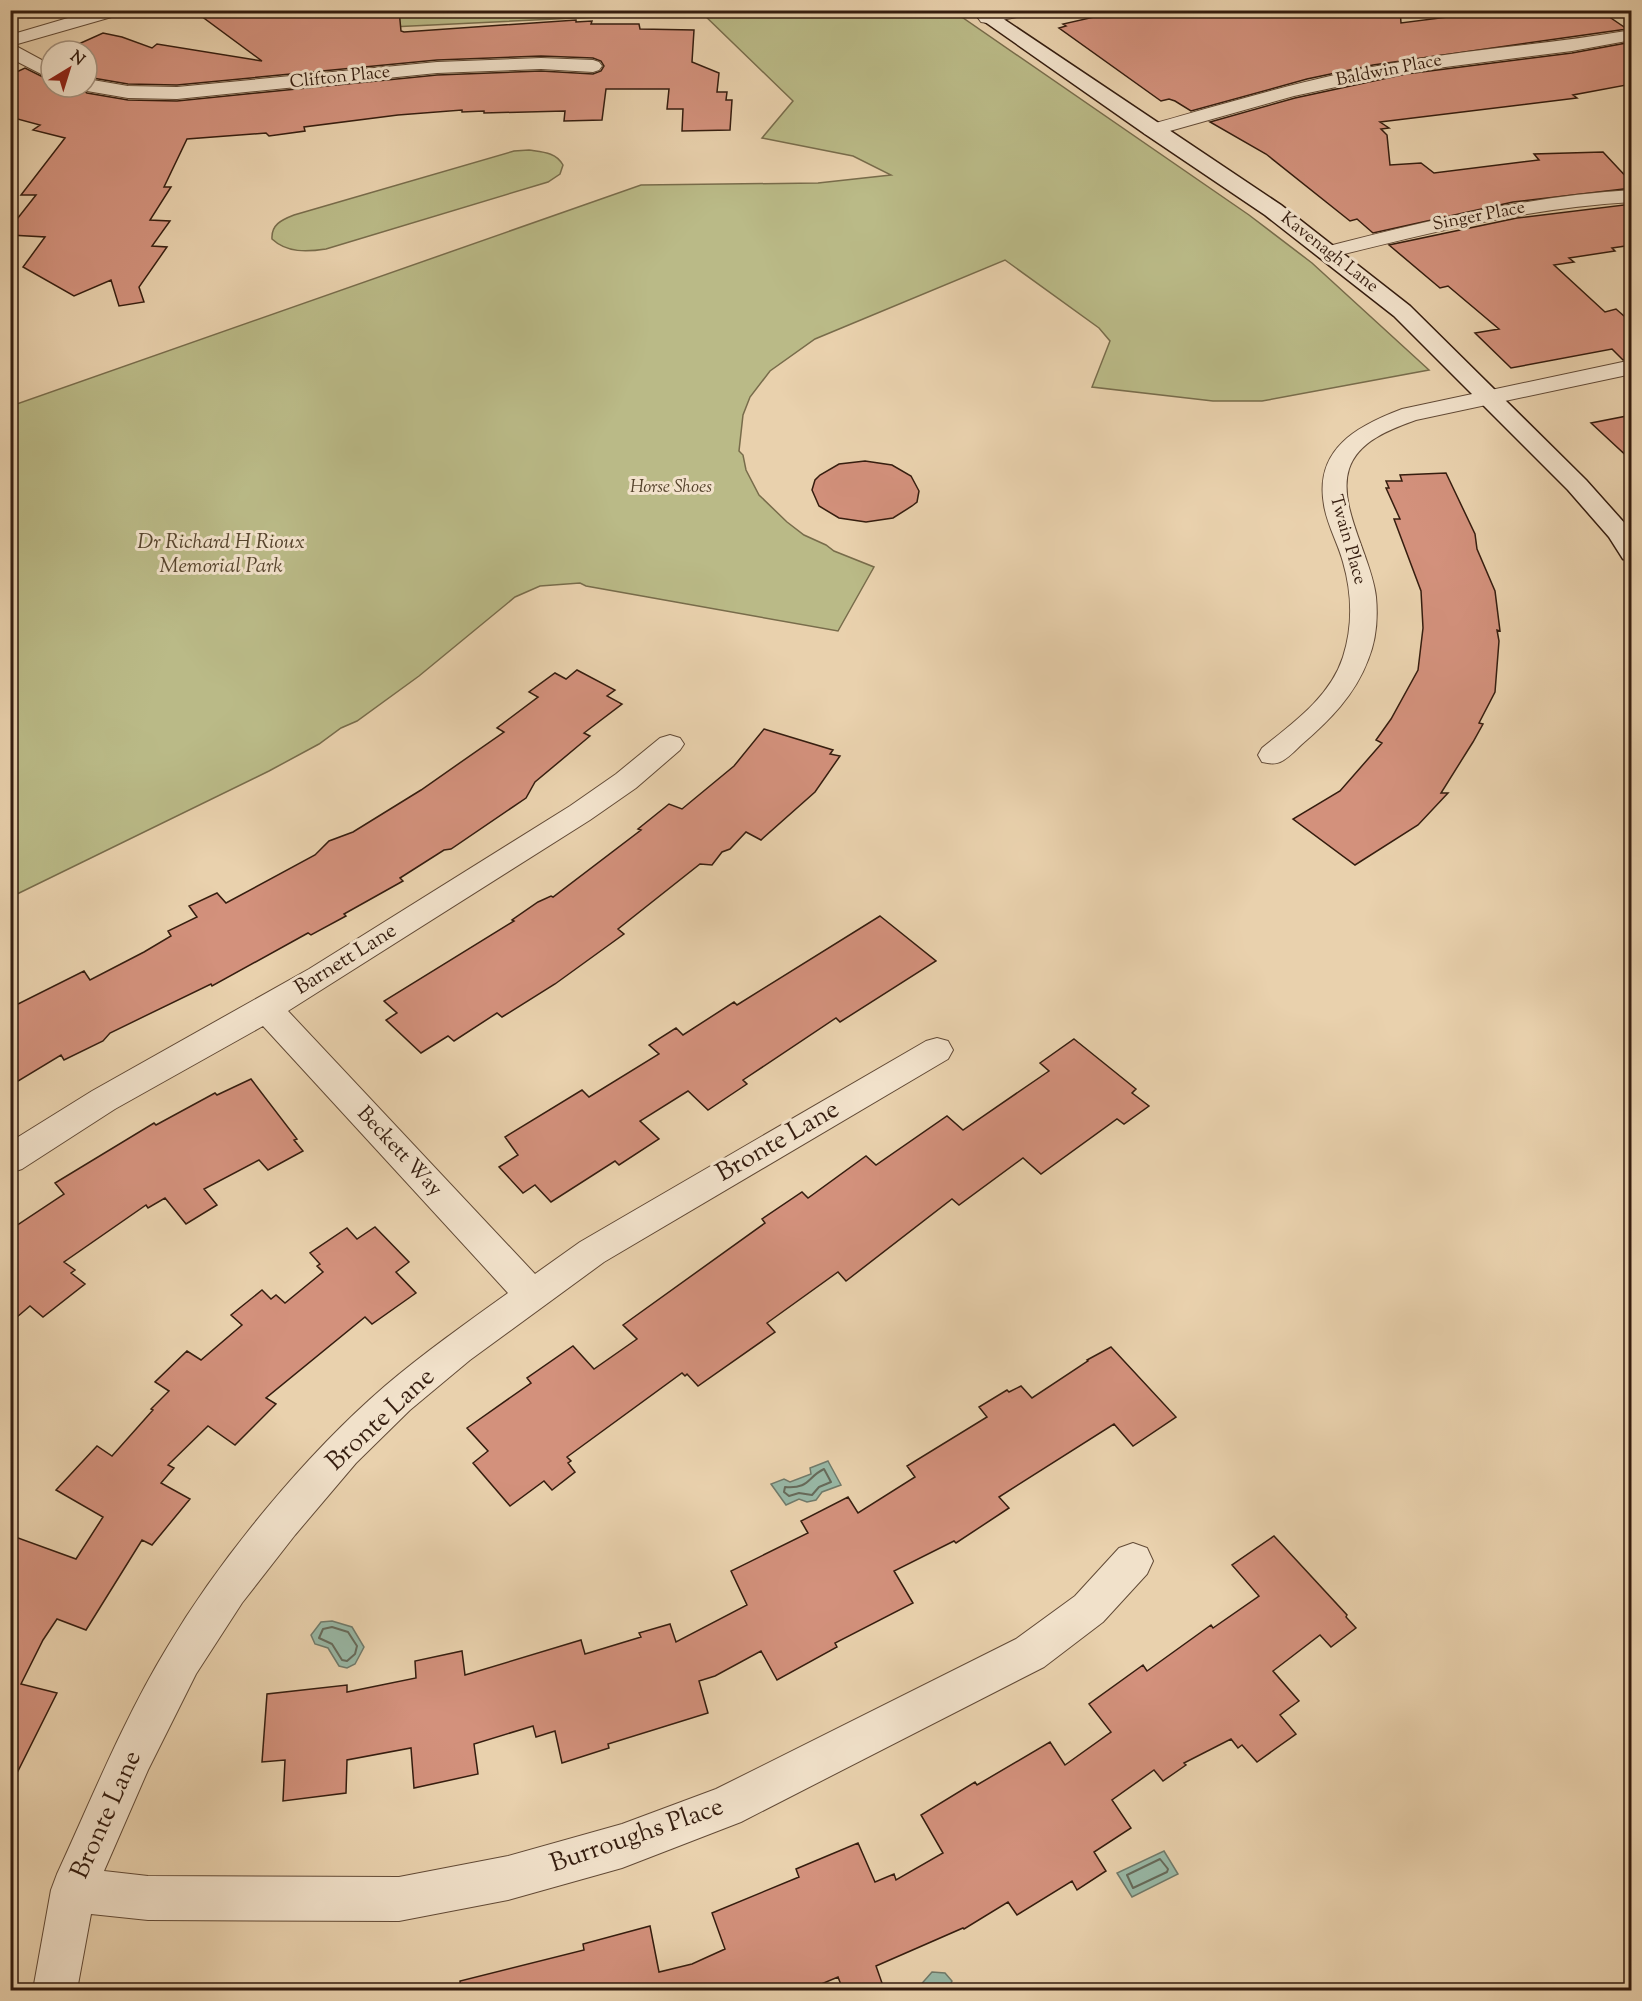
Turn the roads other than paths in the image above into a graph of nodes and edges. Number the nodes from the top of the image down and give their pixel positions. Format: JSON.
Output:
{"nodes":[{"id":1,"x":116,"y":10,"type":"edge"},
{"id":2,"x":1026,"y":10,"type":"edge"},
{"id":3,"x":982,"y":14,"type":"edge"},
{"id":4,"x":1632,"y":35,"type":"edge"},
{"id":5,"x":10,"y":41,"type":"edge"},
{"id":6,"x":10,"y":50,"type":"edge"},
{"id":7,"x":593,"y":66,"type":"dead end"},
{"id":8,"x":39,"y":67,"type":"edge"},
{"id":9,"x":99,"y":87,"type":"edge"},
{"id":10,"x":1152,"y":130,"type":"junction"},
{"id":11,"x":1632,"y":196,"type":"edge"},
{"id":12,"x":1328,"y":252,"type":"junction"},
{"id":13,"x":1632,"y":367,"type":"edge"},
{"id":14,"x":1488,"y":399,"type":"junction"},
{"id":15,"x":1632,"y":553,"type":"edge"},
{"id":16,"x":669,"y":744,"type":"dead end"},
{"id":17,"x":1272,"y":755,"type":"dead end"},
{"id":18,"x":267,"y":1009,"type":"junction"},
{"id":19,"x":937,"y":1050,"type":"dead end"},
{"id":20,"x":10,"y":1160,"type":"edge"},
{"id":21,"x":532,"y":1294,"type":"junction"},
{"id":22,"x":1133,"y":1561,"type":"dead end"},
{"id":23,"x":73,"y":1890,"type":"junction"},
{"id":24,"x":55,"y":1990,"type":"edge"}],
"edges":[{"from":1,"to":5,"type":"street"},
{"from":2,"to":3,"type":"street"},
{"from":3,"to":10,"type":"main road","name":"Kavenagh Lane"},
{"from":4,"to":10,"type":"street","name":"Baldwin Place"},
{"from":6,"to":8,"type":"street"},
{"from":7,"to":9,"type":"street","name":"Clifton Place"},
{"from":10,"to":12,"type":"main road","name":"Kavenagh Lane"},
{"from":11,"to":12,"type":"street","name":"Singer Place"},
{"from":12,"to":14,"type":"main road","name":"Kavenagh Lane"},
{"from":13,"to":14,"type":"street","name":"Twain Place"},
{"from":14,"to":15,"type":"main road","name":"Kavenagh Lane"},
{"from":14,"to":17,"type":"street","name":"Twain Place"},
{"from":16,"to":18,"type":"street","name":"Barnett Lane"},
{"from":18,"to":20,"type":"street","name":"Barnett Lane"},
{"from":18,"to":21,"type":"street","name":"Beckett Way"},
{"from":19,"to":21,"type":"street","name":"Bronte Lane"},
{"from":21,"to":23,"type":"street","name":"Bronte Lane"},
{"from":22,"to":23,"type":"street","name":"Burroughs Place"},
{"from":23,"to":24,"type":"street","name":"Bronte Lane"}]}
